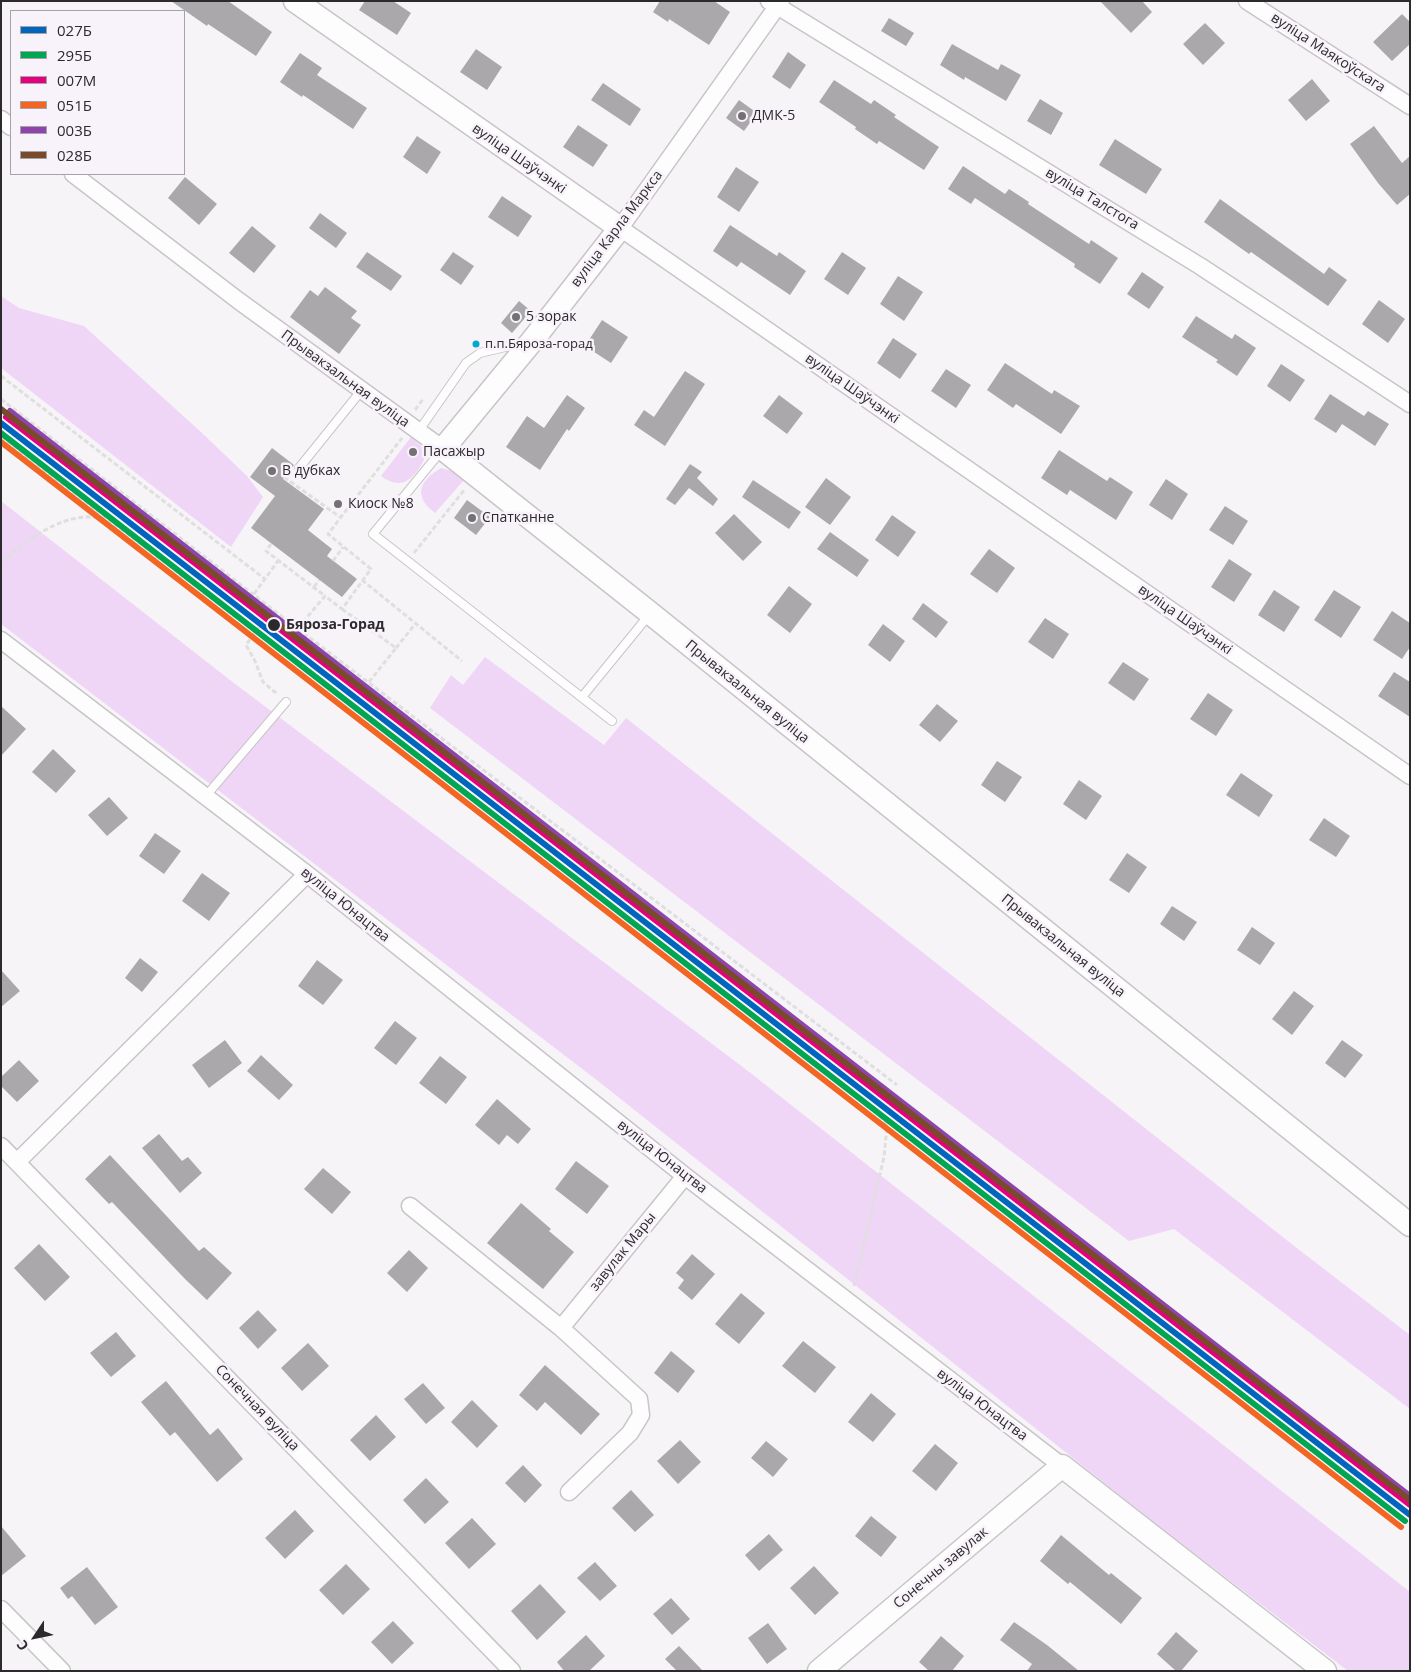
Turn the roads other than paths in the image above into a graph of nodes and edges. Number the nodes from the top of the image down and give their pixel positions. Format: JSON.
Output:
{"nodes":[{"id":1,"x":295,"y":1,"type":"edge"},
{"id":2,"x":1251,"y":2,"type":"edge"},
{"id":3,"x":776,"y":3,"type":"edge"},
{"id":4,"x":1410,"y":106,"type":"edge"},
{"id":5,"x":74,"y":175,"type":"edge"},
{"id":6,"x":620,"y":228,"type":"junction"},
{"id":7,"x":532,"y":341,"type":"junction"},
{"id":8,"x":361,"y":391,"type":"junction"},
{"id":9,"x":1410,"y":404,"type":"edge"},
{"id":10,"x":414,"y":429,"type":"junction"},
{"id":11,"x":443,"y":449,"type":"junction"},
{"id":12,"x":299,"y":468,"type":"dead end"},
{"id":13,"x":650,"y":614,"type":"junction"},
{"id":14,"x":1,"y":640,"type":"edge"},
{"id":15,"x":582,"y":697,"type":"junction"},
{"id":16,"x":286,"y":702,"type":"road end"},
{"id":17,"x":612,"y":721,"type":"dead end"},
{"id":18,"x":1410,"y":776,"type":"edge"},
{"id":19,"x":205,"y":797,"type":"junction"},
{"id":20,"x":307,"y":874,"type":"junction"},
{"id":21,"x":1,"y":1146,"type":"edge"},
{"id":22,"x":17,"y":1162,"type":"junction"},
{"id":23,"x":685,"y":1176,"type":"junction"},
{"id":24,"x":410,"y":1206,"type":"dead end"},
{"id":25,"x":1410,"y":1225,"type":"edge"},
{"id":26,"x":561,"y":1328,"type":"junction"},
{"id":27,"x":1062,"y":1466,"type":"junction"},
{"id":28,"x":569,"y":1492,"type":"dead end"},
{"id":29,"x":1,"y":1609,"type":"edge"},
{"id":30,"x":59,"y":1670,"type":"edge"},
{"id":31,"x":512,"y":1671,"type":"edge"},
{"id":32,"x":819,"y":1671,"type":"edge"},
{"id":33,"x":1325,"y":1671,"type":"edge"}],
"edges":[{"from":1,"to":6,"type":"street","name":"вуліца Шаўчэнкі"},
{"from":2,"to":4,"type":"street","name":"вуліца Маякоўскага"},
{"from":3,"to":6,"type":"street","name":"вуліца Карла Маркса"},
{"from":3,"to":9,"type":"street","name":"вуліца Талстога"},
{"from":5,"to":8,"type":"street","name":"Прывакзальная вуліца"},
{"from":6,"to":7,"type":"street","name":"вуліца Карла Маркса"},
{"from":6,"to":18,"type":"street","name":"вуліца Шаўчэнкі"},
{"from":7,"to":10,"type":"lane"},
{"from":7,"to":11,"type":"street","name":"вуліца Карла Маркса"},
{"from":8,"to":10,"type":"street","name":"Прывакзальная вуліца"},
{"from":8,"to":12,"type":"lane"},
{"from":10,"to":11,"type":"street","name":"Прывакзальная вуліца"},
{"from":11,"to":13,"type":"street","name":"Прывакзальная вуліца"},
{"from":11,"to":15,"type":"lane"},
{"from":13,"to":15,"type":"lane"},
{"from":13,"to":25,"type":"street","name":"Прывакзальная вуліца"},
{"from":14,"to":19,"type":"street","name":"вуліца Юнацтва"},
{"from":15,"to":17,"type":"lane"},
{"from":16,"to":19,"type":"lane"},
{"from":19,"to":20,"type":"street","name":"вуліца Юнацтва"},
{"from":20,"to":22,"type":"street"},
{"from":20,"to":23,"type":"street","name":"вуліца Юнацтва"},
{"from":21,"to":22,"type":"street","name":"Сонечная вуліца"},
{"from":22,"to":31,"type":"street","name":"Сонечная вуліца"},
{"from":23,"to":26,"type":"street","name":"завулак Мары"},
{"from":23,"to":27,"type":"street","name":"вуліца Юнацтва"},
{"from":24,"to":26,"type":"street"},
{"from":26,"to":28,"type":"street"},
{"from":27,"to":32,"type":"street","name":"Сонечны завулак"},
{"from":27,"to":33,"type":"street","name":"вуліца Юнацтва"},
{"from":29,"to":30,"type":"street"}]}
